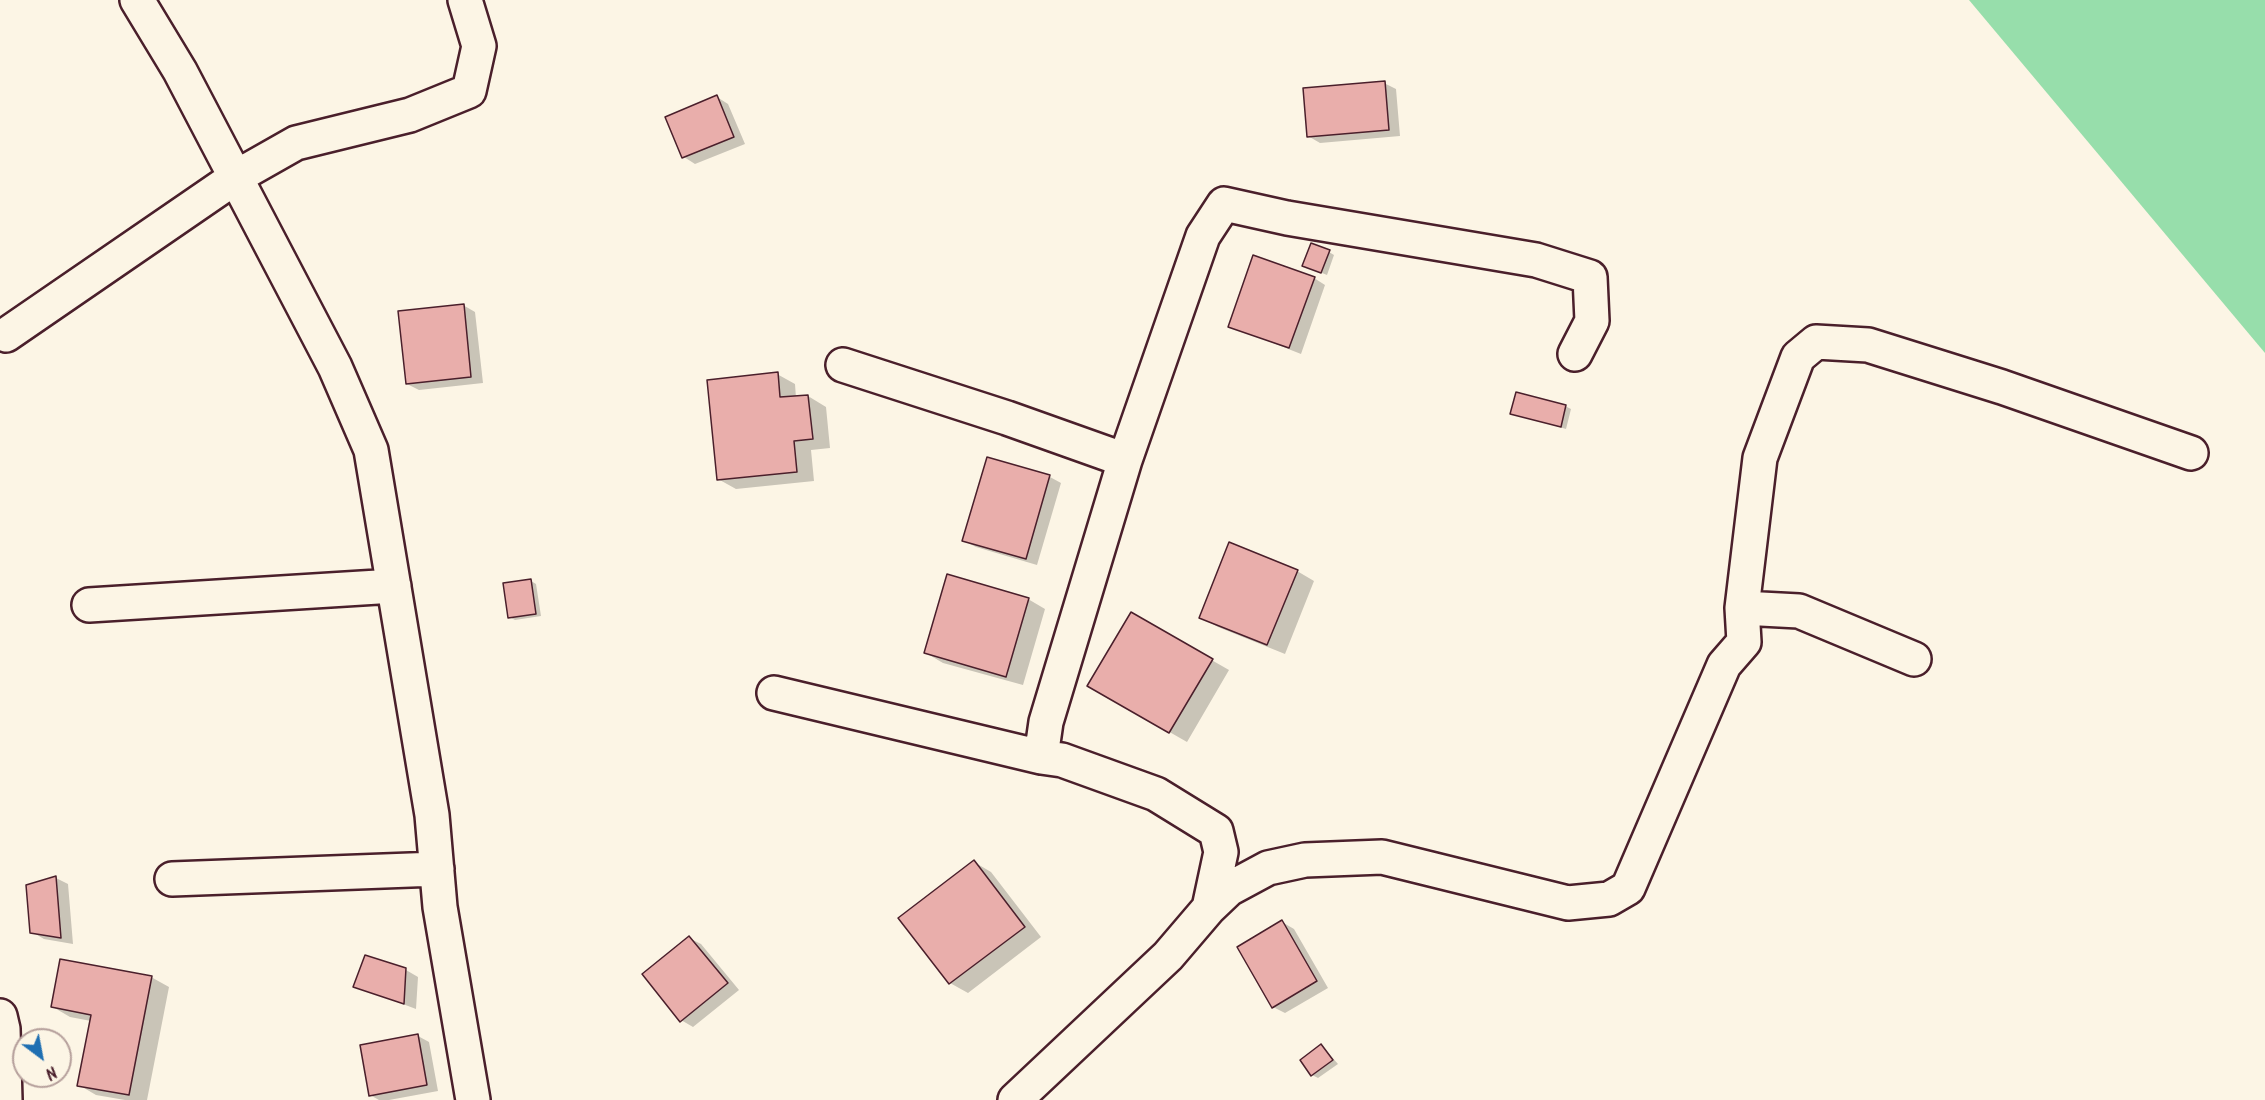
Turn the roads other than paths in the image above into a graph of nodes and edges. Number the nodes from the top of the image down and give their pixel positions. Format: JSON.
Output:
{"nodes":[{"id":1,"x":136,"y":0,"type":"edge"},
{"id":2,"x":465,"y":0,"type":"edge"},
{"id":3,"x":236,"y":177,"type":"junction"},
{"id":4,"x":6,"y":335,"type":"dead end"},
{"id":5,"x":1575,"y":354,"type":"dead end"},
{"id":6,"x":843,"y":365,"type":"dead end"},
{"id":7,"x":2191,"y":453,"type":"dead end"},
{"id":8,"x":1125,"y":460,"type":"junction"},
{"id":9,"x":394,"y":586,"type":"junction"},
{"id":10,"x":89,"y":605,"type":"dead end"},
{"id":11,"x":1742,"y":608,"type":"junction"},
{"id":12,"x":1914,"y":659,"type":"dead end"},
{"id":13,"x":774,"y":693,"type":"dead end"},
{"id":14,"x":1041,"y":757,"type":"junction"},
{"id":15,"x":437,"y":869,"type":"junction"},
{"id":16,"x":172,"y":879,"type":"dead end"},
{"id":17,"x":1209,"y":908,"type":"junction"},
{"id":18,"x":0,"y":1016,"type":"edge"},
{"id":19,"x":5,"y":1100,"type":"edge"},
{"id":20,"x":473,"y":1100,"type":"edge"},
{"id":21,"x":1015,"y":1100,"type":"edge"}],
"edges":[{"from":1,"to":3,"type":"street"},
{"from":2,"to":3,"type":"street"},
{"from":3,"to":4,"type":"street"},
{"from":3,"to":9,"type":"street"},
{"from":5,"to":8,"type":"street"},
{"from":6,"to":8,"type":"street"},
{"from":7,"to":11,"type":"street"},
{"from":8,"to":14,"type":"street"},
{"from":9,"to":10,"type":"street"},
{"from":9,"to":15,"type":"street"},
{"from":11,"to":12,"type":"street"},
{"from":11,"to":17,"type":"street"},
{"from":13,"to":14,"type":"street"},
{"from":14,"to":17,"type":"street"},
{"from":15,"to":16,"type":"street"},
{"from":15,"to":20,"type":"street"},
{"from":17,"to":21,"type":"street"},
{"from":18,"to":19,"type":"street"}]}
